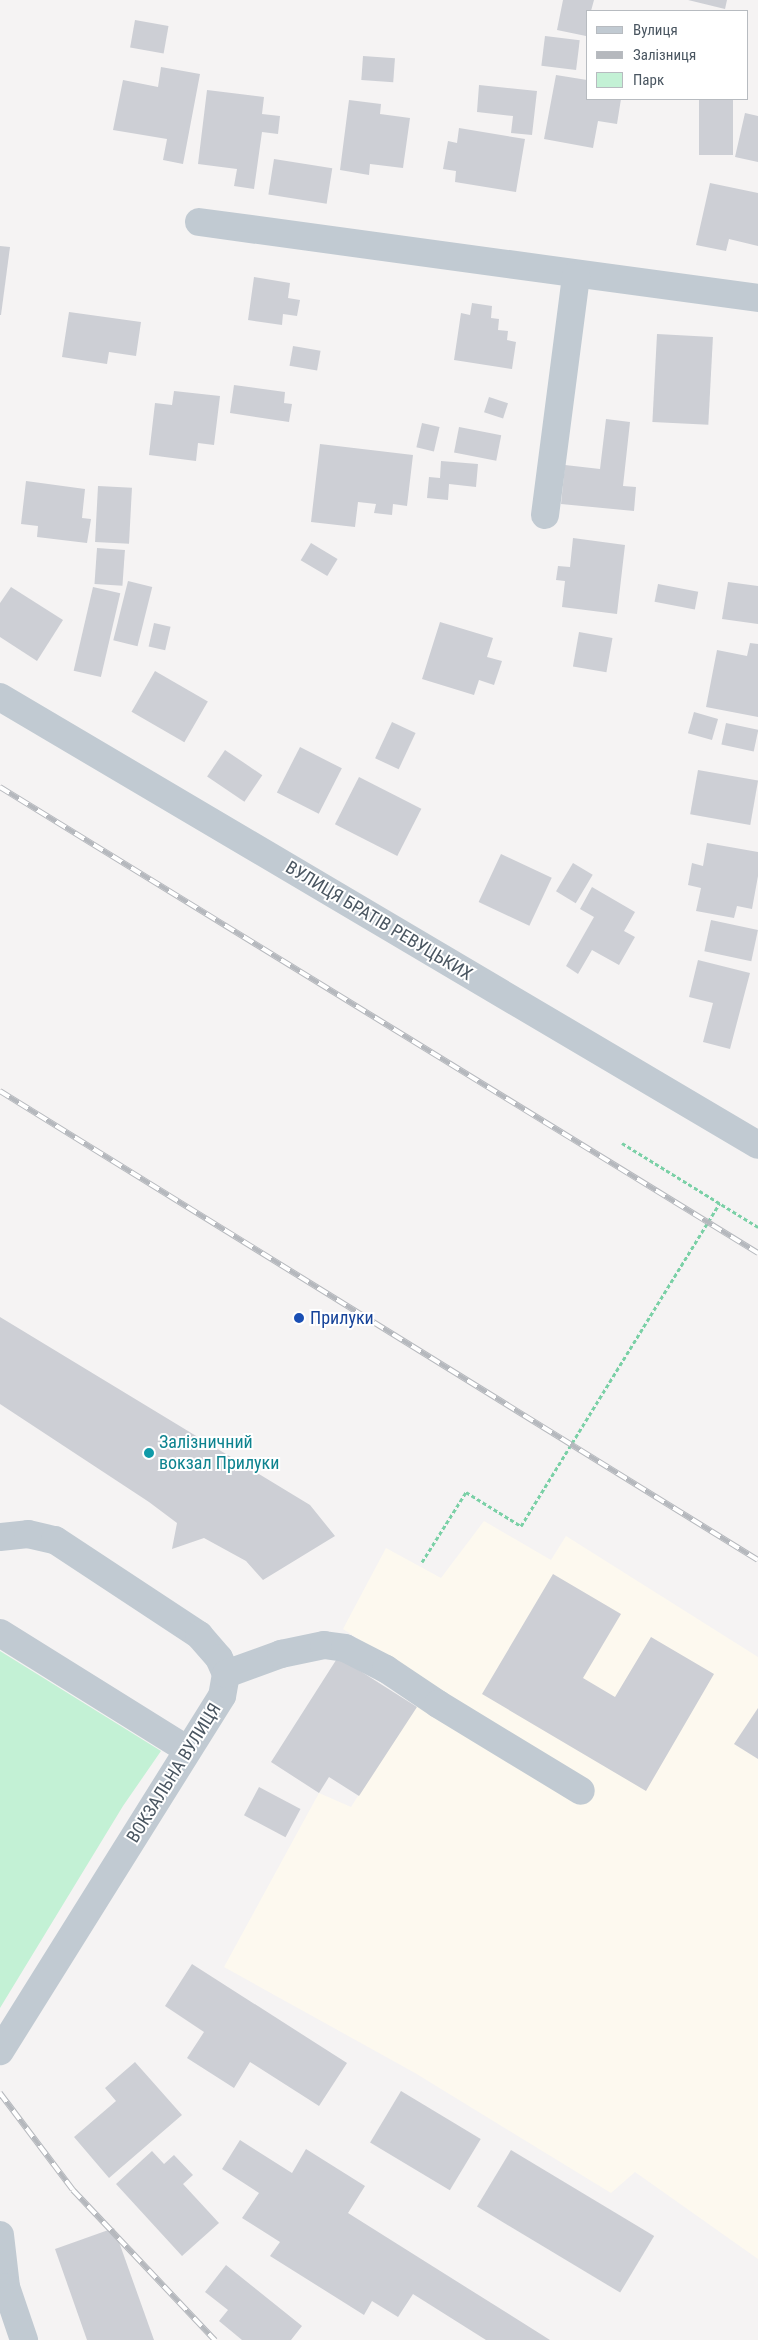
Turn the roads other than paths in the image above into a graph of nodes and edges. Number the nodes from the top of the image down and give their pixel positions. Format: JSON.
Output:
{"nodes":[{"id":1,"x":199,"y":222,"type":"dead end"},
{"id":2,"x":576,"y":275,"type":"junction"},
{"id":3,"x":758,"y":298,"type":"edge"},
{"id":4,"x":545,"y":515,"type":"dead end"},
{"id":5,"x":0,"y":697,"type":"edge"},
{"id":6,"x":758,"y":1145,"type":"edge"},
{"id":7,"x":1,"y":1534,"type":"edge"},
{"id":8,"x":0,"y":1633,"type":"edge"},
{"id":9,"x":226,"y":1674,"type":"junction"},
{"id":10,"x":188,"y":1750,"type":"junction"},
{"id":11,"x":581,"y":1791,"type":"dead end"},
{"id":12,"x":0,"y":2051,"type":"edge"},
{"id":13,"x":0,"y":2235,"type":"edge"},
{"id":14,"x":3,"y":2281,"type":"edge"},
{"id":15,"x":24,"y":2340,"type":"edge"}],
"edges":[{"from":1,"to":2,"type":"street"},
{"from":2,"to":3,"type":"street"},
{"from":2,"to":4,"type":"street"},
{"from":5,"to":6,"type":"street","name":"ВУЛИЦЯ БРАТІВ РЕВУЦЬКИХ"},
{"from":7,"to":9,"type":"street"},
{"from":8,"to":10,"type":"street"},
{"from":9,"to":10,"type":"street","name":"ВОКЗАЛЬНА ВУЛИЦЯ"},
{"from":9,"to":11,"type":"street"},
{"from":10,"to":12,"type":"street","name":"ВОКЗАЛЬНА ВУЛИЦЯ"},
{"from":13,"to":14,"type":"street"},
{"from":14,"to":15,"type":"street"}]}
